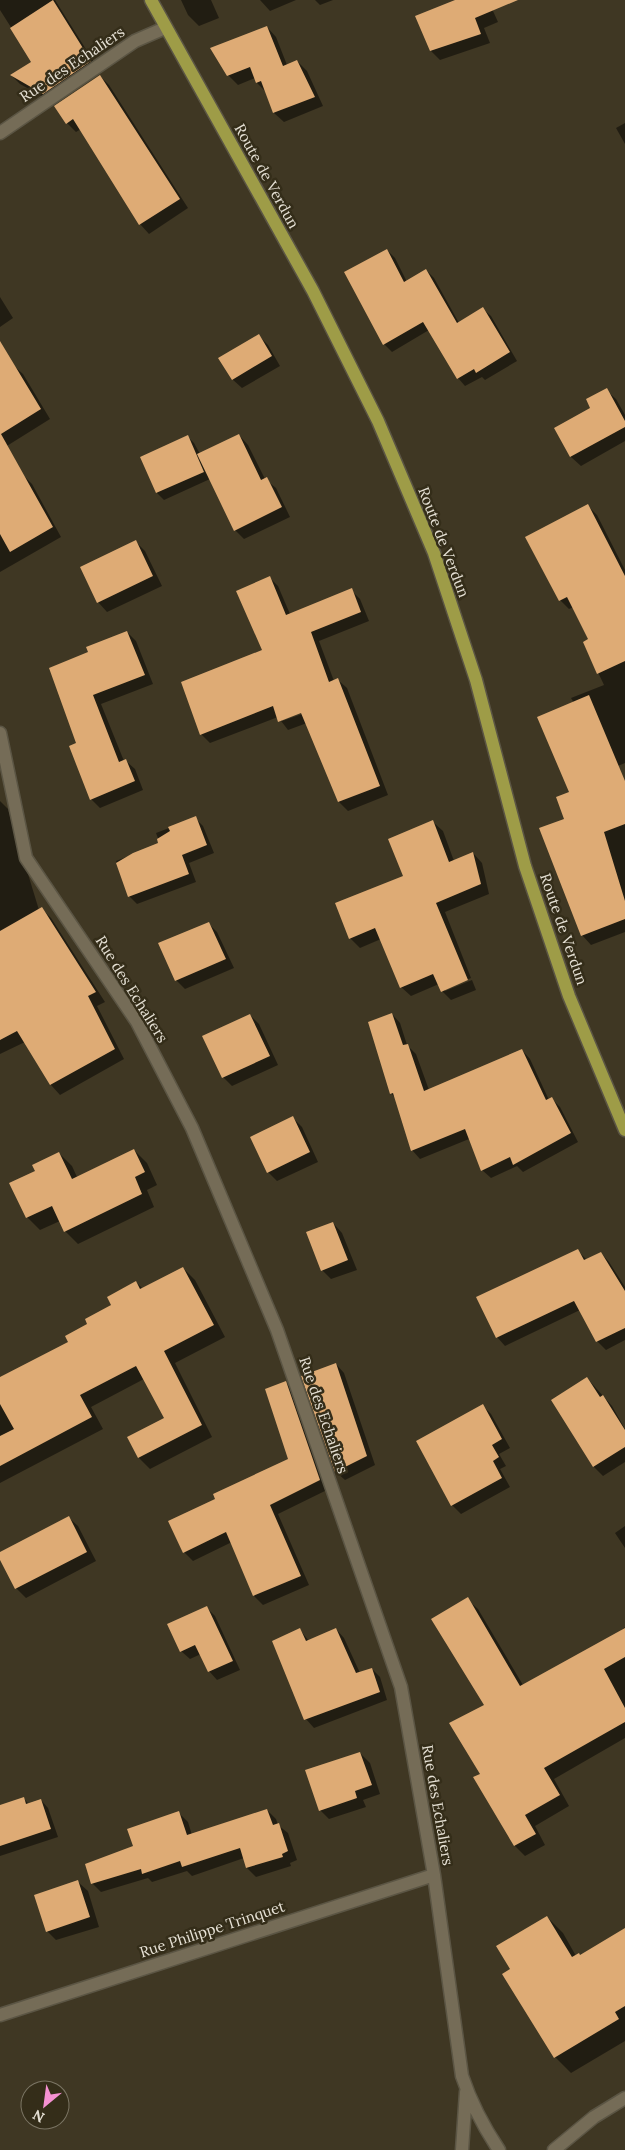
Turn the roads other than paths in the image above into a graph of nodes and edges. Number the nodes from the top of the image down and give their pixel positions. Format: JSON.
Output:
{"nodes":[{"id":1,"x":151,"y":0,"type":"edge"},
{"id":2,"x":165,"y":28,"type":"junction"},
{"id":3,"x":0,"y":133,"type":"edge"},
{"id":4,"x":0,"y":733,"type":"edge"},
{"id":5,"x":625,"y":1130,"type":"edge"},
{"id":6,"x":434,"y":1875,"type":"junction"},
{"id":7,"x":0,"y":2014,"type":"edge"},
{"id":8,"x":466,"y":2089,"type":"junction"},
{"id":9,"x":625,"y":2098,"type":"edge"},
{"id":10,"x":462,"y":2150,"type":"edge"},
{"id":11,"x":499,"y":2150,"type":"edge"},
{"id":12,"x":554,"y":2150,"type":"edge"}],
"edges":[{"from":1,"to":2,"type":"main road","name":"Route de Verdun"},
{"from":2,"to":3,"type":"street","name":"Rue des Echaliers"},
{"from":2,"to":5,"type":"main road","name":"Route de Verdun"},
{"from":4,"to":6,"type":"street","name":"Rue des Echaliers"},
{"from":6,"to":7,"type":"street","name":"Rue Philippe Trinquet"},
{"from":6,"to":8,"type":"street","name":"Rue des Echaliers"},
{"from":8,"to":10,"type":"street"},
{"from":8,"to":11,"type":"street","name":"Rue des Echaliers"},
{"from":9,"to":12,"type":"street"}]}
